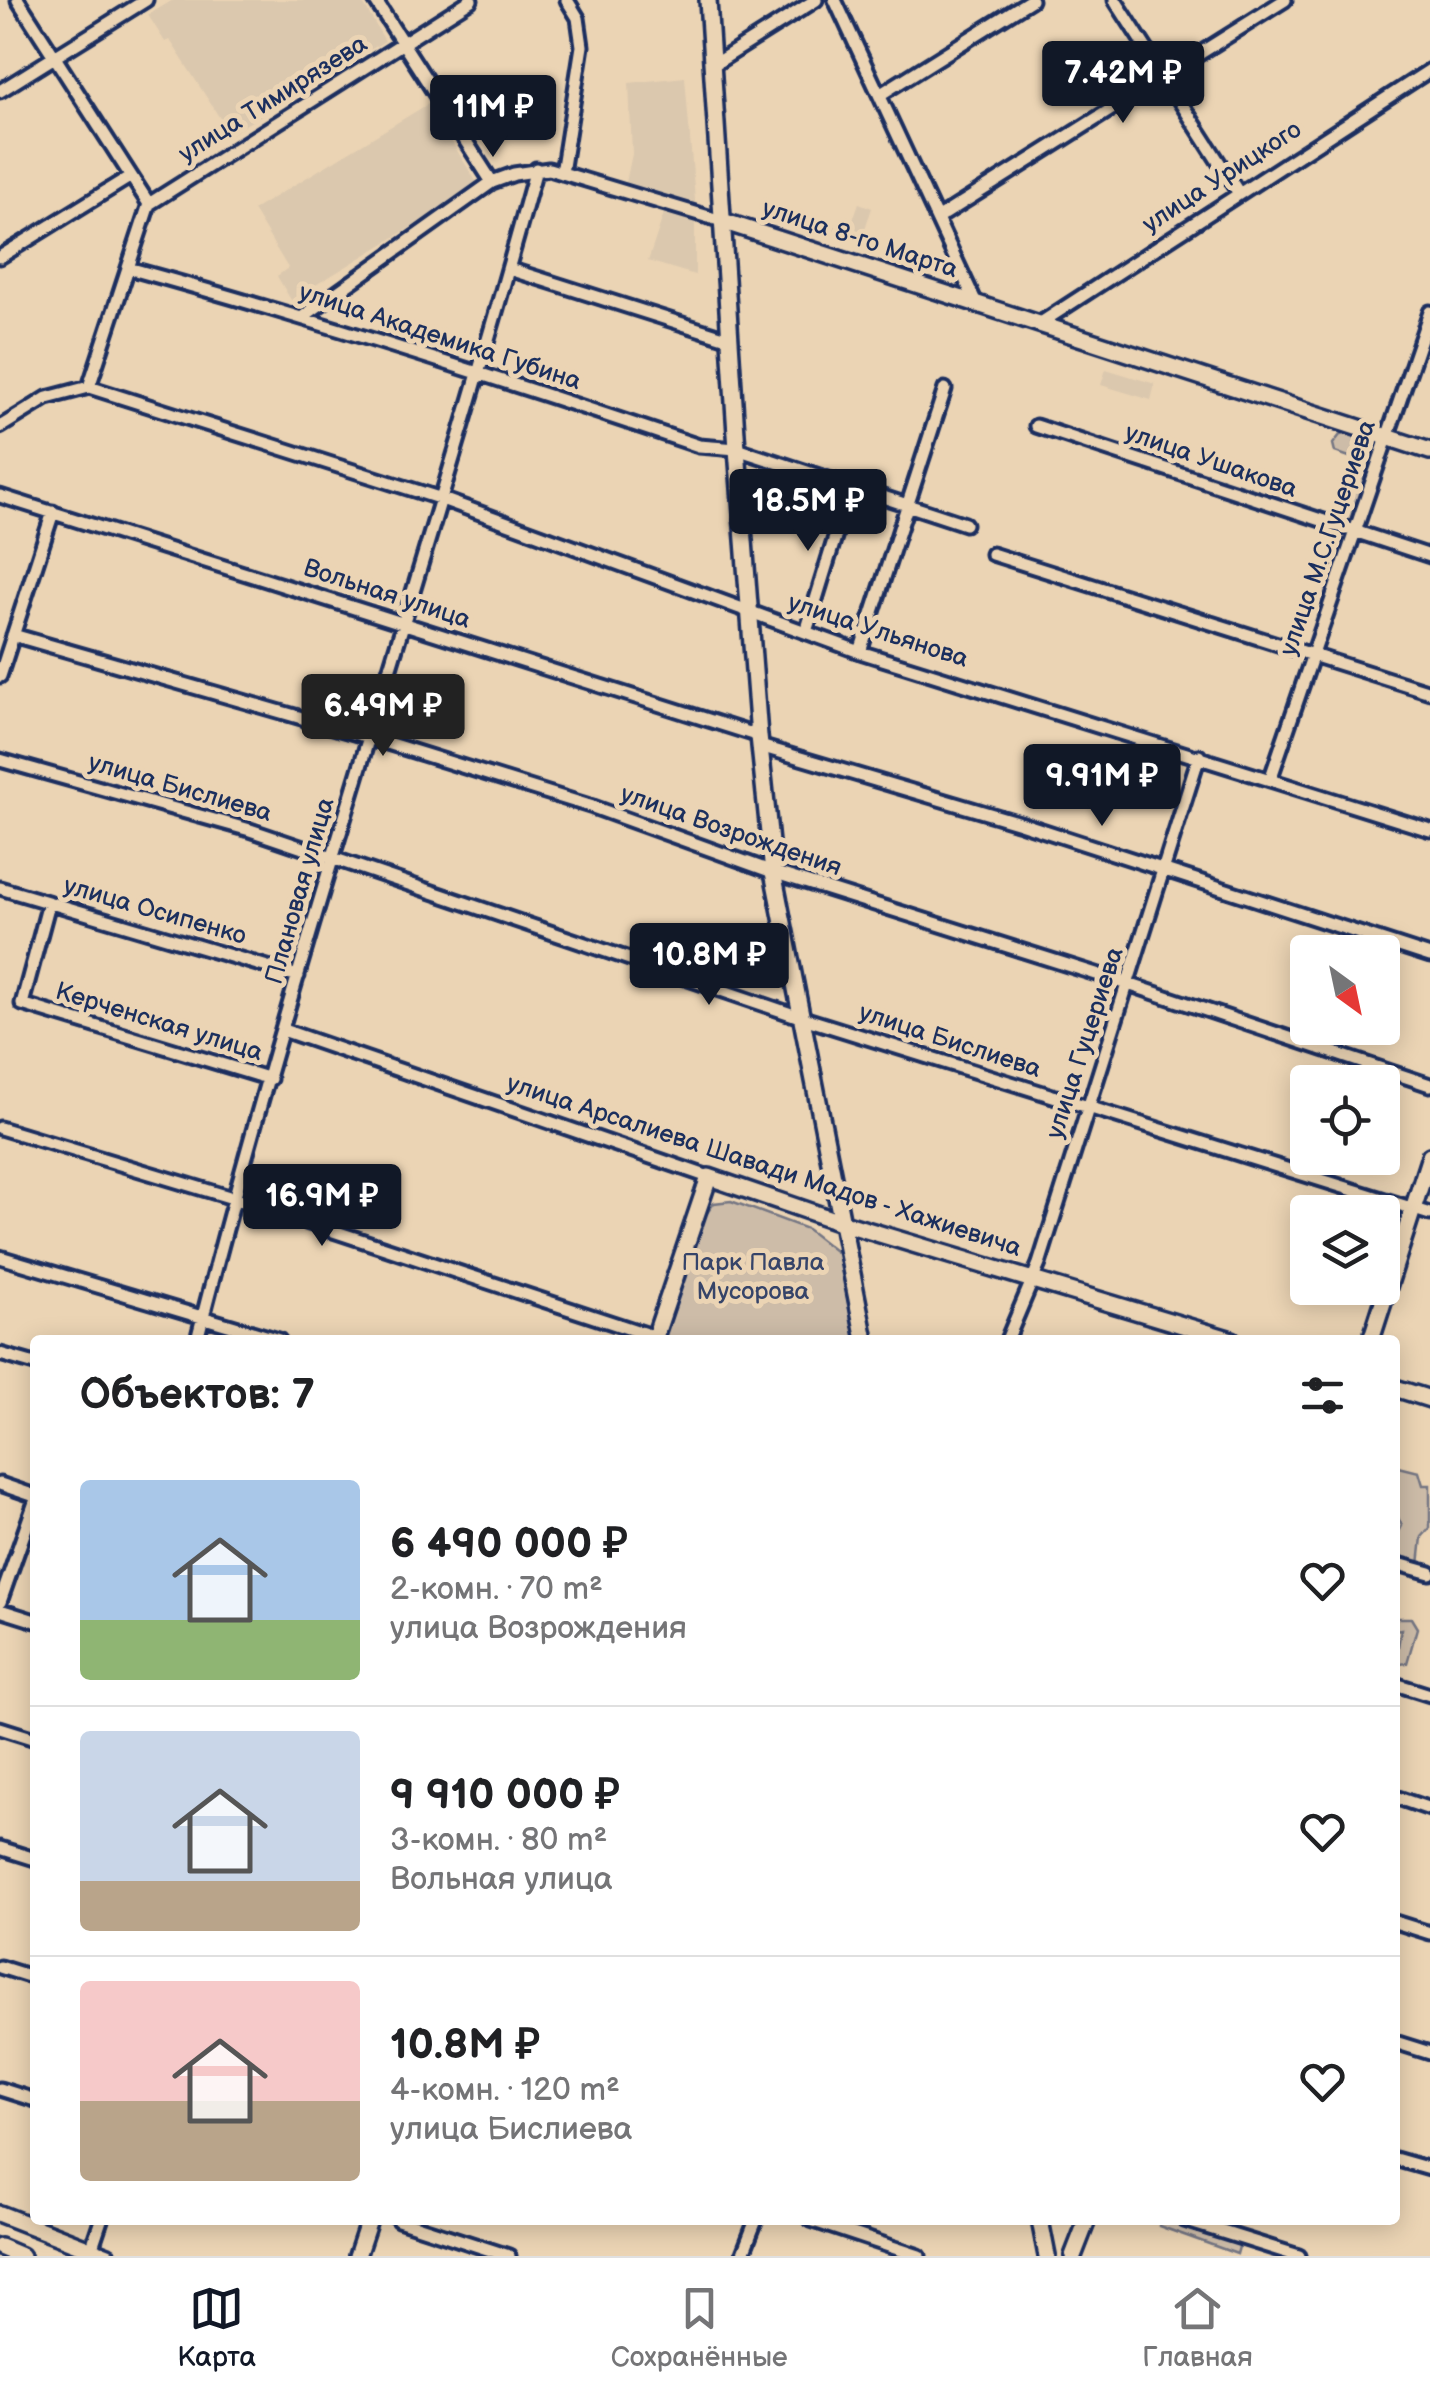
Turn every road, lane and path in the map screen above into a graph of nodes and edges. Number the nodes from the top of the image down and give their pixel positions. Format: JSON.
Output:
{"nodes":[{"id":1,"x":18,"y":0,"type":"edge"},
{"id":2,"x":146,"y":0,"type":"edge"},
{"id":3,"x":376,"y":0,"type":"edge"},
{"id":4,"x":472,"y":0,"type":"edge"},
{"id":5,"x":567,"y":0,"type":"edge"},
{"id":6,"x":708,"y":0,"type":"edge"},
{"id":7,"x":816,"y":0,"type":"edge"},
{"id":8,"x":834,"y":0,"type":"edge"},
{"id":9,"x":1030,"y":0,"type":"edge"},
{"id":10,"x":1115,"y":0,"type":"edge"},
{"id":11,"x":1285,"y":0,"type":"edge"},
{"id":12,"x":402,"y":44,"type":"junction"},
{"id":13,"x":54,"y":57,"type":"junction"},
{"id":14,"x":714,"y":65,"type":"junction"},
{"id":15,"x":1430,"y":70,"type":"edge"},
{"id":16,"x":1163,"y":76,"type":"junction"},
{"id":17,"x":0,"y":91,"type":"edge"},
{"id":18,"x":881,"y":94,"type":"junction"},
{"id":19,"x":536,"y":169,"type":"junction"},
{"id":20,"x":562,"y":173,"type":"junction"},
{"id":21,"x":131,"y":176,"type":"junction"},
{"id":22,"x":492,"y":182,"type":"junction"},
{"id":23,"x":1238,"y":192,"type":"junction"},
{"id":24,"x":149,"y":204,"type":"junction"},
{"id":25,"x":938,"y":218,"type":"junction"},
{"id":26,"x":722,"y":221,"type":"junction"},
{"id":27,"x":0,"y":257,"type":"edge"},
{"id":28,"x":128,"y":268,"type":"junction"},
{"id":29,"x":509,"y":270,"type":"junction"},
{"id":30,"x":976,"y":304,"type":"junction"},
{"id":31,"x":1430,"y":312,"type":"edge"},
{"id":32,"x":304,"y":316,"type":"junction"},
{"id":33,"x":1039,"y":324,"type":"junction"},
{"id":34,"x":730,"y":339,"type":"junction"},
{"id":35,"x":480,"y":371,"type":"junction"},
{"id":36,"x":89,"y":387,"type":"junction"},
{"id":37,"x":945,"y":389,"type":"dead end"},
{"id":38,"x":1036,"y":426,"type":"dead end"},
{"id":39,"x":0,"y":427,"type":"edge"},
{"id":40,"x":1386,"y":437,"type":"junction"},
{"id":41,"x":737,"y":449,"type":"junction"},
{"id":42,"x":1430,"y":452,"type":"edge"},
{"id":43,"x":850,"y":488,"type":"junction"},
{"id":44,"x":0,"y":496,"type":"edge"},
{"id":45,"x":442,"y":499,"type":"junction"},
{"id":46,"x":906,"y":505,"type":"junction"},
{"id":47,"x":52,"y":512,"type":"junction"},
{"id":48,"x":964,"y":524,"type":"dead end"},
{"id":49,"x":1354,"y":532,"type":"junction"},
{"id":50,"x":992,"y":554,"type":"dead end"},
{"id":51,"x":1430,"y":556,"type":"edge"},
{"id":52,"x":750,"y":612,"type":"junction"},
{"id":53,"x":403,"y":622,"type":"junction"},
{"id":54,"x":806,"y":632,"type":"junction"},
{"id":55,"x":13,"y":635,"type":"junction"},
{"id":56,"x":860,"y":652,"type":"junction"},
{"id":57,"x":1312,"y":653,"type":"junction"},
{"id":58,"x":0,"y":676,"type":"edge"},
{"id":59,"x":1430,"y":692,"type":"edge"},
{"id":60,"x":368,"y":737,"type":"junction"},
{"id":61,"x":760,"y":741,"type":"junction"},
{"id":62,"x":1199,"y":756,"type":"junction"},
{"id":63,"x":0,"y":760,"type":"edge"},
{"id":64,"x":1270,"y":780,"type":"junction"},
{"id":65,"x":1430,"y":830,"type":"edge"},
{"id":66,"x":333,"y":859,"type":"junction"},
{"id":67,"x":1162,"y":871,"type":"junction"},
{"id":68,"x":774,"y":872,"type":"junction"},
{"id":69,"x":0,"y":888,"type":"edge"},
{"id":70,"x":50,"y":903,"type":"junction"},
{"id":71,"x":1430,"y":956,"type":"edge"},
{"id":72,"x":298,"y":976,"type":"junction"},
{"id":73,"x":1128,"y":984,"type":"junction"},
{"id":74,"x":800,"y":1017,"type":"junction"},
{"id":75,"x":283,"y":1030,"type":"junction"},
{"id":76,"x":270,"y":1079,"type":"junction"},
{"id":77,"x":1430,"y":1085,"type":"edge"},
{"id":78,"x":1087,"y":1108,"type":"junction"},
{"id":79,"x":0,"y":1128,"type":"edge"},
{"id":80,"x":1430,"y":1156,"type":"edge"},
{"id":81,"x":710,"y":1177,"type":"junction"},
{"id":82,"x":236,"y":1199,"type":"junction"},
{"id":83,"x":1422,"y":1212,"type":"edge"},
{"id":84,"x":840,"y":1222,"type":"junction"},
{"id":85,"x":0,"y":1257,"type":"edge"},
{"id":86,"x":1029,"y":1281,"type":"junction"},
{"id":87,"x":203,"y":1316,"type":"junction"},
{"id":88,"x":198,"y":1335,"type":"edge"},
{"id":89,"x":264,"y":1335,"type":"edge"},
{"id":90,"x":643,"y":1335,"type":"edge"},
{"id":91,"x":656,"y":1335,"type":"edge"},
{"id":92,"x":864,"y":1335,"type":"edge"},
{"id":93,"x":1010,"y":1335,"type":"edge"},
{"id":94,"x":1215,"y":1335,"type":"edge"},
{"id":95,"x":1372,"y":1335,"type":"edge"},
{"id":96,"x":0,"y":1354,"type":"edge"},
{"id":97,"x":30,"y":1363,"type":"edge"},
{"id":98,"x":1400,"y":1389,"type":"edge"},
{"id":99,"x":1430,"y":1398,"type":"edge"},
{"id":100,"x":0,"y":1484,"type":"edge"},
{"id":101,"x":30,"y":1497,"type":"edge"},
{"id":102,"x":30,"y":1514,"type":"edge"},
{"id":103,"x":1400,"y":1565,"type":"edge"},
{"id":104,"x":1430,"y":1574,"type":"edge"},
{"id":105,"x":0,"y":1606,"type":"edge"},
{"id":106,"x":30,"y":1619,"type":"edge"},
{"id":107,"x":1400,"y":1686,"type":"edge"},
{"id":108,"x":1430,"y":1695,"type":"edge"},
{"id":109,"x":0,"y":1728,"type":"edge"},
{"id":110,"x":30,"y":1737,"type":"edge"},
{"id":111,"x":1400,"y":1800,"type":"edge"},
{"id":112,"x":1430,"y":1809,"type":"edge"},
{"id":113,"x":0,"y":1848,"type":"edge"},
{"id":114,"x":30,"y":1857,"type":"edge"},
{"id":115,"x":1400,"y":1924,"type":"edge"},
{"id":116,"x":1430,"y":1933,"type":"edge"},
{"id":117,"x":0,"y":1967,"type":"edge"},
{"id":118,"x":30,"y":1976,"type":"edge"},
{"id":119,"x":1400,"y":2043,"type":"edge"},
{"id":120,"x":1430,"y":2052,"type":"edge"},
{"id":121,"x":0,"y":2089,"type":"edge"},
{"id":122,"x":30,"y":2098,"type":"edge"},
{"id":123,"x":1400,"y":2161,"type":"edge"},
{"id":124,"x":1430,"y":2170,"type":"edge"},
{"id":125,"x":0,"y":2214,"type":"edge"},
{"id":126,"x":99,"y":2225,"type":"edge"},
{"id":127,"x":367,"y":2225,"type":"edge"},
{"id":128,"x":413,"y":2225,"type":"edge"},
{"id":129,"x":754,"y":2225,"type":"edge"},
{"id":130,"x":825,"y":2225,"type":"edge"},
{"id":131,"x":1041,"y":2225,"type":"edge"},
{"id":132,"x":1085,"y":2225,"type":"edge"},
{"id":133,"x":1200,"y":2225,"type":"edge"},
{"id":134,"x":0,"y":2247,"type":"edge"},
{"id":135,"x":90,"y":2253,"type":"edge"},
{"id":136,"x":21,"y":2256,"type":"edge"},
{"id":137,"x":108,"y":2256,"type":"edge"},
{"id":138,"x":356,"y":2256,"type":"edge"},
{"id":139,"x":509,"y":2256,"type":"edge"},
{"id":140,"x":742,"y":2256,"type":"edge"},
{"id":141,"x":919,"y":2256,"type":"edge"},
{"id":142,"x":1047,"y":2256,"type":"edge"},
{"id":143,"x":1073,"y":2256,"type":"edge"},
{"id":144,"x":1299,"y":2256,"type":"edge"}],
"edges":[{"from":1,"to":13,"type":"street"},
{"from":2,"to":13,"type":"street"},
{"from":3,"to":12,"type":"street"},
{"from":4,"to":12,"type":"street","name":"улица Тимирязева"},
{"from":5,"to":20,"type":"street"},
{"from":6,"to":14,"type":"street"},
{"from":7,"to":14,"type":"street"},
{"from":8,"to":18,"type":"street"},
{"from":9,"to":18,"type":"street"},
{"from":10,"to":16,"type":"street"},
{"from":11,"to":16,"type":"street"},
{"from":12,"to":22,"type":"street"},
{"from":12,"to":24,"type":"street","name":"улица Тимирязева"},
{"from":13,"to":17,"type":"street"},
{"from":13,"to":21,"type":"street"},
{"from":14,"to":26,"type":"street"},
{"from":15,"to":23,"type":"street","name":"улица Урицкого"},
{"from":16,"to":23,"type":"street"},
{"from":16,"to":25,"type":"street"},
{"from":18,"to":25,"type":"street"},
{"from":19,"to":20,"type":"street","name":"улица 8-го Марта"},
{"from":19,"to":22,"type":"street","name":"улица 8-го Марта"},
{"from":19,"to":29,"type":"street","name":"Плановая улица"},
{"from":20,"to":26,"type":"street","name":"улица 8-го Марта"},
{"from":21,"to":24,"type":"street"},
{"from":21,"to":27,"type":"street"},
{"from":22,"to":32,"type":"street","name":"улица 8-го Марта"},
{"from":23,"to":33,"type":"street","name":"улица Урицкого"},
{"from":24,"to":28,"type":"street"},
{"from":25,"to":30,"type":"street"},
{"from":26,"to":30,"type":"street","name":"улица 8-го Марта"},
{"from":26,"to":34,"type":"street"},
{"from":28,"to":32,"type":"street","name":"улица Академика Губина"},
{"from":28,"to":36,"type":"street"},
{"from":29,"to":34,"type":"street"},
{"from":29,"to":35,"type":"street","name":"Плановая улица"},
{"from":30,"to":33,"type":"street","name":"улица 8-го Марта"},
{"from":31,"to":40,"type":"street","name":"улица М.С.Гуцериева"},
{"from":32,"to":35,"type":"street","name":"улица Академика Губина"},
{"from":33,"to":40,"type":"street","name":"улица 8-го Марта"},
{"from":34,"to":41,"type":"street"},
{"from":35,"to":41,"type":"street","name":"улица Академика Губина"},
{"from":35,"to":45,"type":"street","name":"Плановая улица"},
{"from":36,"to":39,"type":"street"},
{"from":36,"to":45,"type":"street","name":"улица Ульянова"},
{"from":37,"to":46,"type":"street"},
{"from":38,"to":49,"type":"street","name":"улица Ушакова"},
{"from":40,"to":42,"type":"street","name":"улица 8-го Марта"},
{"from":40,"to":49,"type":"street","name":"улица М.С.Гуцериева"},
{"from":41,"to":43,"type":"street","name":"улица Академика Губина"},
{"from":41,"to":52,"type":"street"},
{"from":43,"to":46,"type":"street","name":"улица Академика Губина"},
{"from":43,"to":54,"type":"street"},
{"from":44,"to":47,"type":"street","name":"Вольная улица"},
{"from":45,"to":52,"type":"street","name":"улица Ульянова"},
{"from":45,"to":53,"type":"street","name":"Плановая улица"},
{"from":46,"to":48,"type":"street","name":"улица Академика Губина"},
{"from":46,"to":56,"type":"street"},
{"from":47,"to":53,"type":"street","name":"Вольная улица"},
{"from":47,"to":55,"type":"street"},
{"from":49,"to":51,"type":"street","name":"улица Ушакова"},
{"from":49,"to":57,"type":"street","name":"улица М.С.Гуцериева"},
{"from":50,"to":57,"type":"street"},
{"from":52,"to":54,"type":"street","name":"улица Ульянова"},
{"from":52,"to":61,"type":"street"},
{"from":53,"to":60,"type":"street","name":"Плановая улица"},
{"from":53,"to":61,"type":"street","name":"Вольная улица"},
{"from":54,"to":56,"type":"street","name":"улица Ульянова"},
{"from":55,"to":58,"type":"street"},
{"from":55,"to":60,"type":"street","name":"улица Возрождения"},
{"from":56,"to":62,"type":"street","name":"улица Ульянова"},
{"from":57,"to":59,"type":"street"},
{"from":57,"to":64,"type":"street","name":"улица М.С.Гуцериева"},
{"from":60,"to":66,"type":"street","name":"Плановая улица"},
{"from":60,"to":68,"type":"street","name":"улица Возрождения"},
{"from":61,"to":67,"type":"street","name":"Вольная улица"},
{"from":61,"to":68,"type":"street"},
{"from":62,"to":64,"type":"street","name":"улица Ульянова"},
{"from":62,"to":67,"type":"street","name":"улица Гуцериева"},
{"from":63,"to":66,"type":"street","name":"улица Бислиева"},
{"from":64,"to":65,"type":"street","name":"улица Ульянова"},
{"from":66,"to":72,"type":"street","name":"Плановая улица"},
{"from":66,"to":74,"type":"street","name":"улица Бислиева"},
{"from":67,"to":71,"type":"street","name":"Вольная улица"},
{"from":67,"to":73,"type":"street","name":"улица Гуцериева"},
{"from":68,"to":73,"type":"street","name":"улица Возрождения"},
{"from":68,"to":74,"type":"street"},
{"from":69,"to":70,"type":"street","name":"улица Осипенко"},
{"from":70,"to":72,"type":"street","name":"улица Осипенко"},
{"from":70,"to":76,"type":"street","name":"Керченская улица"},
{"from":72,"to":75,"type":"street","name":"Плановая улица"},
{"from":73,"to":77,"type":"street","name":"улица Возрождения"},
{"from":73,"to":78,"type":"street","name":"улица Гуцериева"},
{"from":74,"to":78,"type":"street","name":"улица Бислиева"},
{"from":74,"to":84,"type":"street"},
{"from":75,"to":76,"type":"street","name":"Плановая улица"},
{"from":75,"to":81,"type":"street","name":"улица Арсалиева Шавади Мадов - Хажиевича"},
{"from":76,"to":82,"type":"street","name":"Плановая улица"},
{"from":78,"to":83,"type":"street","name":"улица Бислиева"},
{"from":78,"to":86,"type":"street","name":"улица Гуцериева"},
{"from":79,"to":82,"type":"street"},
{"from":80,"to":83,"type":"street"},
{"from":81,"to":84,"type":"street","name":"улица Арсалиева Шавади Мадов - Хажиевича"},
{"from":81,"to":91,"type":"street"},
{"from":82,"to":87,"type":"street","name":"Плановая улица"},
{"from":82,"to":90,"type":"street"},
{"from":83,"to":95,"type":"street"},
{"from":84,"to":86,"type":"street","name":"улица Арсалиева Шавади Мадов - Хажиевича"},
{"from":84,"to":92,"type":"street"},
{"from":85,"to":87,"type":"street"},
{"from":86,"to":93,"type":"street","name":"улица Гуцериева"},
{"from":86,"to":94,"type":"street","name":"улица Арсалиева Шавади Мадов - Хажиевича"},
{"from":87,"to":88,"type":"street","name":"Плановая улица"},
{"from":87,"to":89,"type":"street"},
{"from":96,"to":97,"type":"street"},
{"from":98,"to":99,"type":"street"},
{"from":100,"to":101,"type":"street"},
{"from":102,"to":105,"type":"street"},
{"from":103,"to":104,"type":"street"},
{"from":105,"to":106,"type":"street"},
{"from":107,"to":108,"type":"street"},
{"from":109,"to":110,"type":"street"},
{"from":111,"to":112,"type":"street"},
{"from":113,"to":114,"type":"street"},
{"from":115,"to":116,"type":"street"},
{"from":117,"to":118,"type":"street"},
{"from":119,"to":120,"type":"street"},
{"from":121,"to":122,"type":"street"},
{"from":123,"to":124,"type":"street"},
{"from":125,"to":135,"type":"street"},
{"from":126,"to":135,"type":"street"},
{"from":127,"to":138,"type":"street"},
{"from":128,"to":139,"type":"street"},
{"from":129,"to":140,"type":"street"},
{"from":130,"to":141,"type":"street"},
{"from":131,"to":142,"type":"street"},
{"from":132,"to":143,"type":"street"},
{"from":133,"to":144,"type":"street"},
{"from":134,"to":136,"type":"street"},
{"from":135,"to":137,"type":"street"}]}
